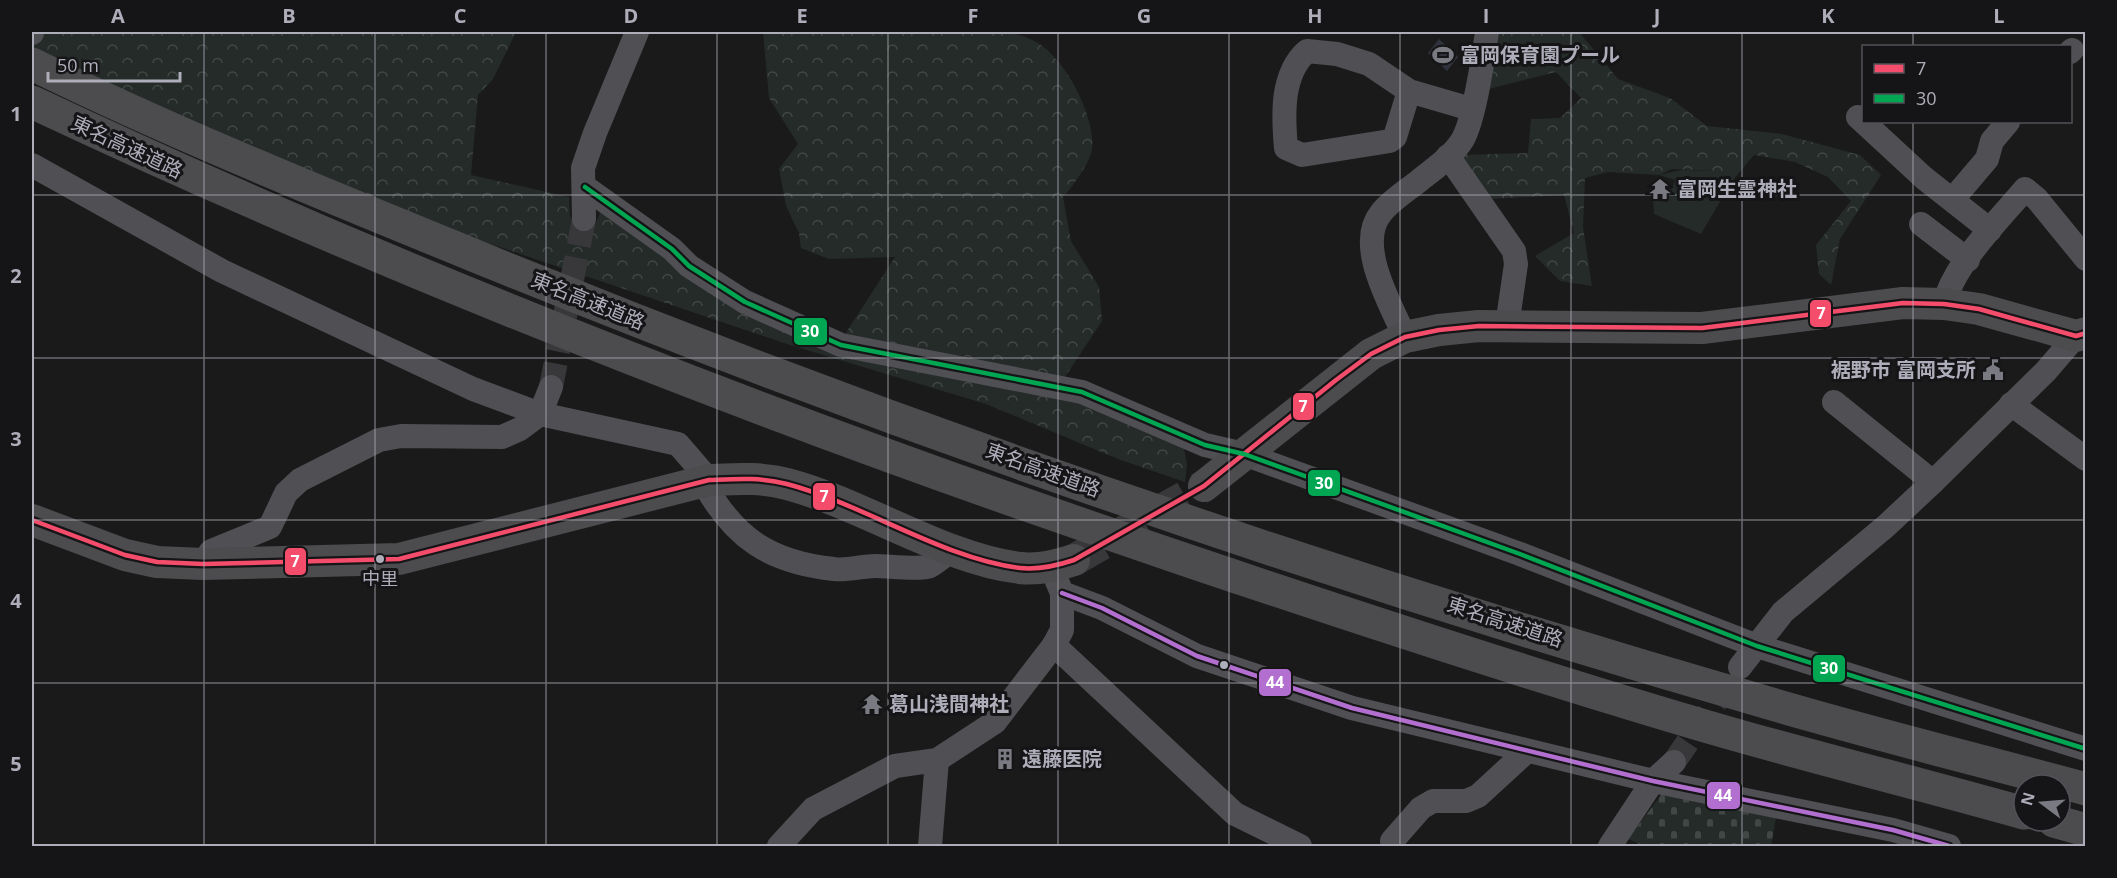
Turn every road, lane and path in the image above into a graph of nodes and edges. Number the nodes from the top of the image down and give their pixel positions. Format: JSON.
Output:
{"nodes":[{"id":1,"x":637,"y":32,"type":"edge"},
{"id":2,"x":1487,"y":32,"type":"edge"},
{"id":3,"x":32,"y":64,"type":"edge"},
{"id":4,"x":1409,"y":91,"type":"junction"},
{"id":5,"x":32,"y":102,"type":"edge"},
{"id":6,"x":1471,"y":109,"type":"junction"},
{"id":7,"x":1858,"y":117,"type":"dead end"},
{"id":8,"x":1862,"y":121,"type":"edge"},
{"id":9,"x":1864,"y":123,"type":"edge"},
{"id":10,"x":2007,"y":123,"type":"edge"},
{"id":11,"x":1448,"y":156,"type":"junction"},
{"id":12,"x":32,"y":165,"type":"edge"},
{"id":13,"x":585,"y":187,"type":"junction"},
{"id":14,"x":1953,"y":199,"type":"junction"},
{"id":15,"x":584,"y":219,"type":"tunnel mouth"},
{"id":16,"x":1921,"y":224,"type":"dead end"},
{"id":17,"x":1990,"y":230,"type":"junction"},
{"id":18,"x":2085,"y":259,"type":"edge"},
{"id":19,"x":1968,"y":260,"type":"junction"},
{"id":20,"x":1944,"y":304,"type":"junction"},
{"id":21,"x":1507,"y":326,"type":"junction"},
{"id":22,"x":2081,"y":335,"type":"edge"},
{"id":23,"x":1405,"y":337,"type":"junction"},
{"id":24,"x":551,"y":387,"type":"tunnel mouth"},
{"id":25,"x":1834,"y":402,"type":"dead end"},
{"id":26,"x":2011,"y":404,"type":"junction"},
{"id":27,"x":540,"y":414,"type":"junction"},
{"id":28,"x":1245,"y":454,"type":"junction"},
{"id":29,"x":2085,"y":459,"type":"edge"},
{"id":30,"x":706,"y":481,"type":"junction"},
{"id":31,"x":1933,"y":482,"type":"junction"},
{"id":32,"x":1204,"y":486,"type":"tunnel mouth"},
{"id":33,"x":32,"y":520,"type":"edge"},
{"id":34,"x":953,"y":549,"type":"junction"},
{"id":35,"x":203,"y":564,"type":"junction"},
{"id":36,"x":1062,"y":573,"type":"junction"},
{"id":37,"x":1054,"y":645,"type":"junction"},
{"id":38,"x":1757,"y":645,"type":"junction"},
{"id":39,"x":1740,"y":667,"type":"tunnel mouth"},
{"id":40,"x":2085,"y":749,"type":"edge"},
{"id":41,"x":1527,"y":751,"type":"junction"},
{"id":42,"x":937,"y":760,"type":"junction"},
{"id":43,"x":1674,"y":762,"type":"tunnel mouth"},
{"id":44,"x":1653,"y":781,"type":"junction"},
{"id":45,"x":2085,"y":789,"type":"edge"},
{"id":46,"x":2012,"y":810,"type":"edge"},
{"id":47,"x":1392,"y":842,"type":"dead end"},
{"id":48,"x":779,"y":846,"type":"edge"},
{"id":49,"x":930,"y":846,"type":"edge"},
{"id":50,"x":1300,"y":846,"type":"edge"},
{"id":51,"x":1610,"y":846,"type":"edge"},
{"id":52,"x":1949,"y":846,"type":"edge"}],
"edges":[{"from":1,"to":13,"type":"street"},
{"from":2,"to":6,"type":"street"},
{"from":3,"to":45,"type":"highway","name":"東名高速道路"},
{"from":4,"to":4,"type":"street"},
{"from":4,"to":6,"type":"street"},
{"from":5,"to":46,"type":"highway","name":"東名高速道路"},
{"from":6,"to":11,"type":"street"},
{"from":7,"to":8,"type":"street"},
{"from":9,"to":14,"type":"street"},
{"from":10,"to":14,"type":"street"},
{"from":11,"to":21,"type":"street"},
{"from":11,"to":23,"type":"street"},
{"from":12,"to":27,"type":"street"},
{"from":13,"to":15,"type":"street"},
{"from":13,"to":28,"type":"street"},
{"from":14,"to":17,"type":"street"},
{"from":16,"to":19,"type":"street"},
{"from":17,"to":18,"type":"street"},
{"from":17,"to":19,"type":"street"},
{"from":19,"to":20,"type":"street"},
{"from":20,"to":21,"type":"main road"},
{"from":20,"to":22,"type":"main road"},
{"from":21,"to":23,"type":"main road"},
{"from":22,"to":26,"type":"street"},
{"from":23,"to":28,"type":"main road"},
{"from":24,"to":27,"type":"street"},
{"from":25,"to":31,"type":"street"},
{"from":26,"to":29,"type":"street"},
{"from":26,"to":31,"type":"street"},
{"from":27,"to":30,"type":"street"},
{"from":27,"to":35,"type":"street"},
{"from":28,"to":32,"type":"main road"},
{"from":28,"to":38,"type":"street"},
{"from":30,"to":34,"type":"main road"},
{"from":30,"to":34,"type":"street"},
{"from":30,"to":35,"type":"main road"},
{"from":31,"to":38,"type":"street"},
{"from":33,"to":35,"type":"main road"},
{"from":34,"to":36,"type":"main road"},
{"from":36,"to":37,"type":"street"},
{"from":36,"to":41,"type":"street"},
{"from":37,"to":42,"type":"street"},
{"from":37,"to":50,"type":"street"},
{"from":38,"to":39,"type":"street"},
{"from":38,"to":40,"type":"street"},
{"from":41,"to":44,"type":"street"},
{"from":41,"to":47,"type":"street"},
{"from":42,"to":48,"type":"street"},
{"from":42,"to":49,"type":"street"},
{"from":43,"to":44,"type":"street"},
{"from":44,"to":51,"type":"street"},
{"from":44,"to":52,"type":"street"}]}
